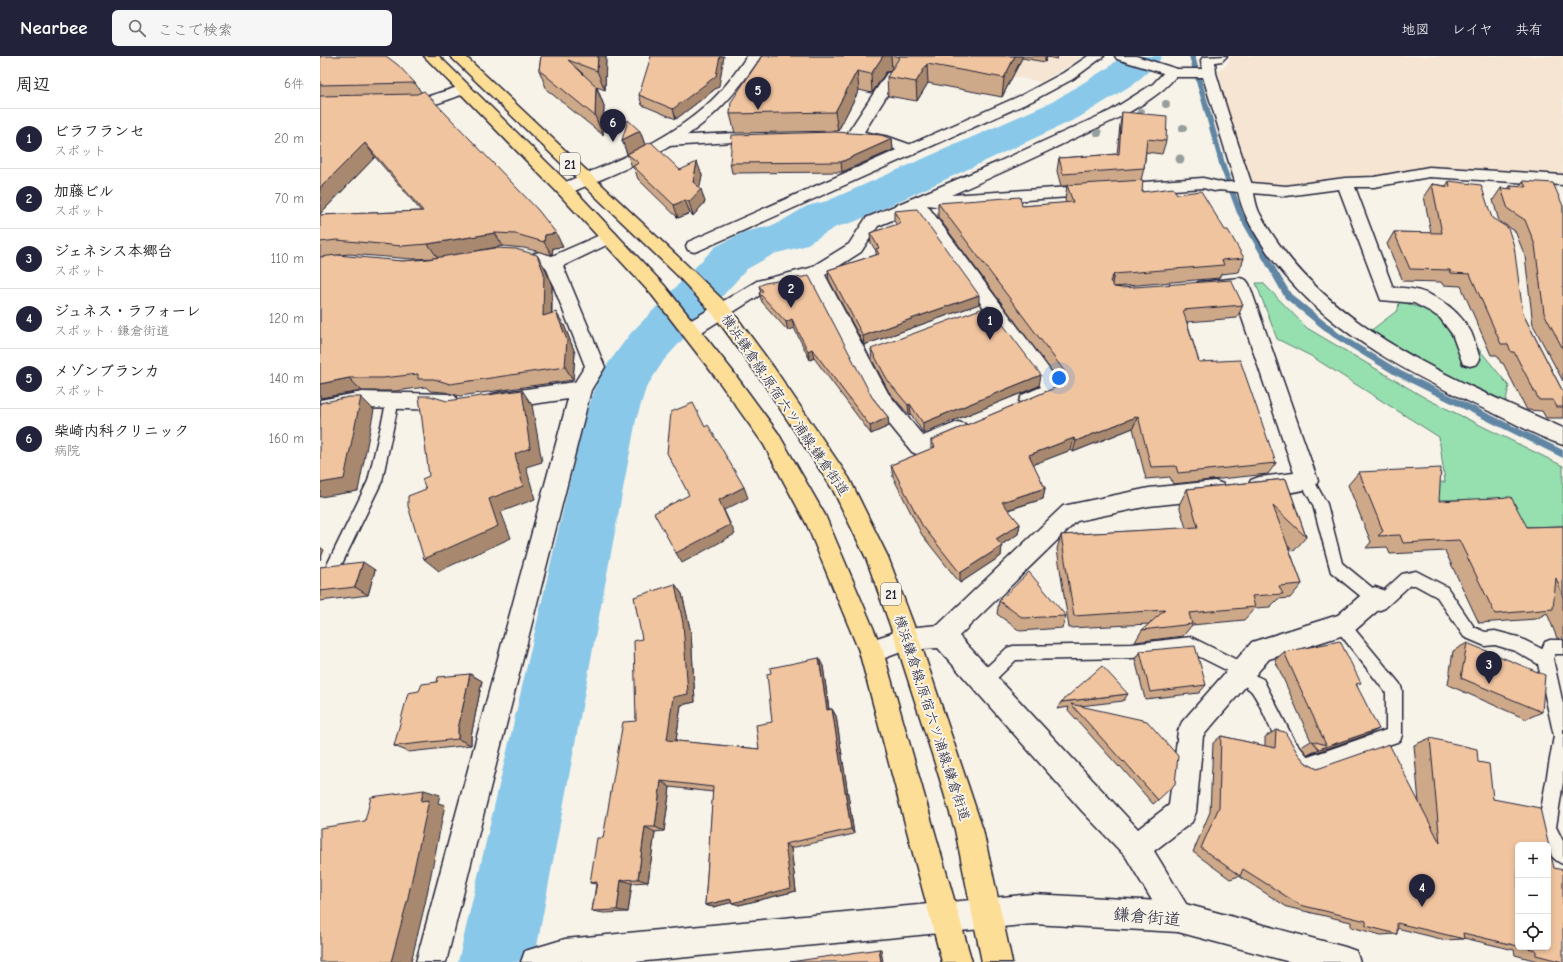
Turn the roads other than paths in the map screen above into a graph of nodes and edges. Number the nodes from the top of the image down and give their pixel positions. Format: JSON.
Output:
{"nodes":[{"id":1,"x":431,"y":56,"type":"edge"},
{"id":2,"x":457,"y":56,"type":"edge"},
{"id":3,"x":754,"y":56,"type":"edge"},
{"id":4,"x":1097,"y":56,"type":"edge"},
{"id":5,"x":1122,"y":56,"type":"edge"},
{"id":6,"x":1220,"y":56,"type":"edge"},
{"id":7,"x":1172,"y":72,"type":"junction"},
{"id":8,"x":1209,"y":73,"type":"junction"},
{"id":9,"x":892,"y":76,"type":"edge"},
{"id":10,"x":464,"y":89,"type":"junction"},
{"id":11,"x":385,"y":104,"type":"edge"},
{"id":12,"x":773,"y":137,"type":"edge"},
{"id":13,"x":668,"y":141,"type":"junction"},
{"id":14,"x":911,"y":150,"type":"junction"},
{"id":15,"x":586,"y":180,"type":"junction"},
{"id":16,"x":1563,"y":180,"type":"edge"},
{"id":17,"x":1345,"y":183,"type":"junction"},
{"id":18,"x":1214,"y":186,"type":"joint"},
{"id":19,"x":1243,"y":187,"type":"junction"},
{"id":20,"x":564,"y":189,"type":"junction"},
{"id":21,"x":916,"y":202,"type":"junction"},
{"id":22,"x":609,"y":236,"type":"junction"},
{"id":23,"x":694,"y":246,"type":"dead end"},
{"id":24,"x":524,"y":255,"type":"edge"},
{"id":25,"x":553,"y":263,"type":"junction"},
{"id":26,"x":815,"y":273,"type":"junction"},
{"id":27,"x":1186,"y":288,"type":"edge"},
{"id":28,"x":994,"y":307,"type":"junction"},
{"id":29,"x":721,"y":310,"type":"junction"},
{"id":30,"x":973,"y":314,"type":"edge"},
{"id":31,"x":690,"y":330,"type":"junction"},
{"id":32,"x":1470,"y":359,"type":"dead end"},
{"id":33,"x":581,"y":389,"type":"junction"},
{"id":34,"x":393,"y":400,"type":"junction"},
{"id":35,"x":320,"y":408,"type":"edge"},
{"id":36,"x":1011,"y":408,"type":"edge"},
{"id":37,"x":976,"y":422,"type":"edge"},
{"id":38,"x":1563,"y":437,"type":"edge"},
{"id":39,"x":1307,"y":481,"type":"junction"},
{"id":40,"x":334,"y":566,"type":"edge"},
{"id":41,"x":1375,"y":598,"type":"junction"},
{"id":42,"x":1342,"y":625,"type":"junction"},
{"id":43,"x":943,"y":636,"type":"junction"},
{"id":44,"x":907,"y":639,"type":"junction"},
{"id":45,"x":1563,"y":647,"type":"edge"},
{"id":46,"x":871,"y":651,"type":"junction"},
{"id":47,"x":1545,"y":659,"type":"junction"},
{"id":48,"x":1241,"y":673,"type":"junction"},
{"id":49,"x":984,"y":681,"type":"junction"},
{"id":50,"x":1561,"y":750,"type":"edge"},
{"id":51,"x":1136,"y":847,"type":"junction"},
{"id":52,"x":1563,"y":854,"type":"edge"},
{"id":53,"x":988,"y":913,"type":"junction"},
{"id":54,"x":1178,"y":917,"type":"junction"},
{"id":55,"x":945,"y":918,"type":"junction"},
{"id":56,"x":553,"y":959,"type":"edge"},
{"id":57,"x":431,"y":962,"type":"edge"},
{"id":58,"x":958,"y":962,"type":"edge"},
{"id":59,"x":996,"y":962,"type":"edge"},
{"id":60,"x":1345,"y":962,"type":"edge"}],
"edges":[{"from":1,"to":10,"type":"main road","number":"21"},
{"from":2,"to":15,"type":"main road","name":"横浜鎌倉線;原宿六ツ浦線;鎌倉街道","number":"21"},
{"from":3,"to":13,"type":"street"},
{"from":4,"to":14,"type":"street"},
{"from":5,"to":7,"type":"street"},
{"from":6,"to":8,"type":"street"},
{"from":7,"to":8,"type":"street"},
{"from":7,"to":21,"type":"street"},
{"from":8,"to":19,"type":"street"},
{"from":9,"to":14,"type":"street"},
{"from":10,"to":11,"type":"street"},
{"from":10,"to":20,"type":"main road","number":"21"},
{"from":12,"to":13,"type":"street"},
{"from":13,"to":15,"type":"street"},
{"from":14,"to":23,"type":"street"},
{"from":15,"to":20,"type":"street"},
{"from":15,"to":29,"type":"main road","name":"横浜鎌倉線;原宿六ツ浦線;鎌倉街道","number":"21"},
{"from":16,"to":17,"type":"street"},
{"from":17,"to":19,"type":"street"},
{"from":17,"to":32,"type":"street"},
{"from":18,"to":19,"type":"street"},
{"from":18,"to":21,"type":"street"},
{"from":19,"to":38,"type":"street"},
{"from":20,"to":22,"type":"main road","number":"21"},
{"from":21,"to":26,"type":"street"},
{"from":21,"to":28,"type":"street"},
{"from":22,"to":25,"type":"street"},
{"from":22,"to":31,"type":"main road","number":"21"},
{"from":24,"to":25,"type":"street"},
{"from":25,"to":33,"type":"street"},
{"from":26,"to":29,"type":"street"},
{"from":26,"to":37,"type":"street"},
{"from":27,"to":39,"type":"street"},
{"from":28,"to":30,"type":"street"},
{"from":28,"to":36,"type":"street"},
{"from":29,"to":31,"type":"street"},
{"from":29,"to":44,"type":"main road","name":"横浜鎌倉線;原宿六ツ浦線;鎌倉街道","number":"21"},
{"from":31,"to":46,"type":"main road","number":"21"},
{"from":33,"to":34,"type":"street"},
{"from":33,"to":57,"type":"street"},
{"from":34,"to":35,"type":"street"},
{"from":34,"to":40,"type":"lane"},
{"from":39,"to":41,"type":"lane"},
{"from":39,"to":43,"type":"street"},
{"from":41,"to":42,"type":"street"},
{"from":41,"to":47,"type":"lane"},
{"from":42,"to":48,"type":"street"},
{"from":42,"to":48,"type":"lane"},
{"from":43,"to":44,"type":"street"},
{"from":43,"to":49,"type":"street"},
{"from":44,"to":46,"type":"street"},
{"from":44,"to":53,"type":"main road","name":"横浜鎌倉線;原宿六ツ浦線;鎌倉街道","number":"21"},
{"from":45,"to":47,"type":"lane"},
{"from":46,"to":55,"type":"main road","number":"21"},
{"from":47,"to":50,"type":"lane"},
{"from":48,"to":49,"type":"lane"},
{"from":48,"to":51,"type":"street"},
{"from":49,"to":51,"type":"street"},
{"from":50,"to":52,"type":"lane"},
{"from":51,"to":54,"type":"street"},
{"from":53,"to":54,"type":"street","name":"鎌倉街道"},
{"from":53,"to":55,"type":"street","name":"鎌倉街道"},
{"from":53,"to":59,"type":"main road","name":"横浜鎌倉線;原宿六ツ浦線;鎌倉街道","number":"21"},
{"from":54,"to":60,"type":"street","name":"鎌倉街道"},
{"from":55,"to":56,"type":"street","name":"鎌倉街道"},
{"from":55,"to":58,"type":"main road","number":"21"}]}
